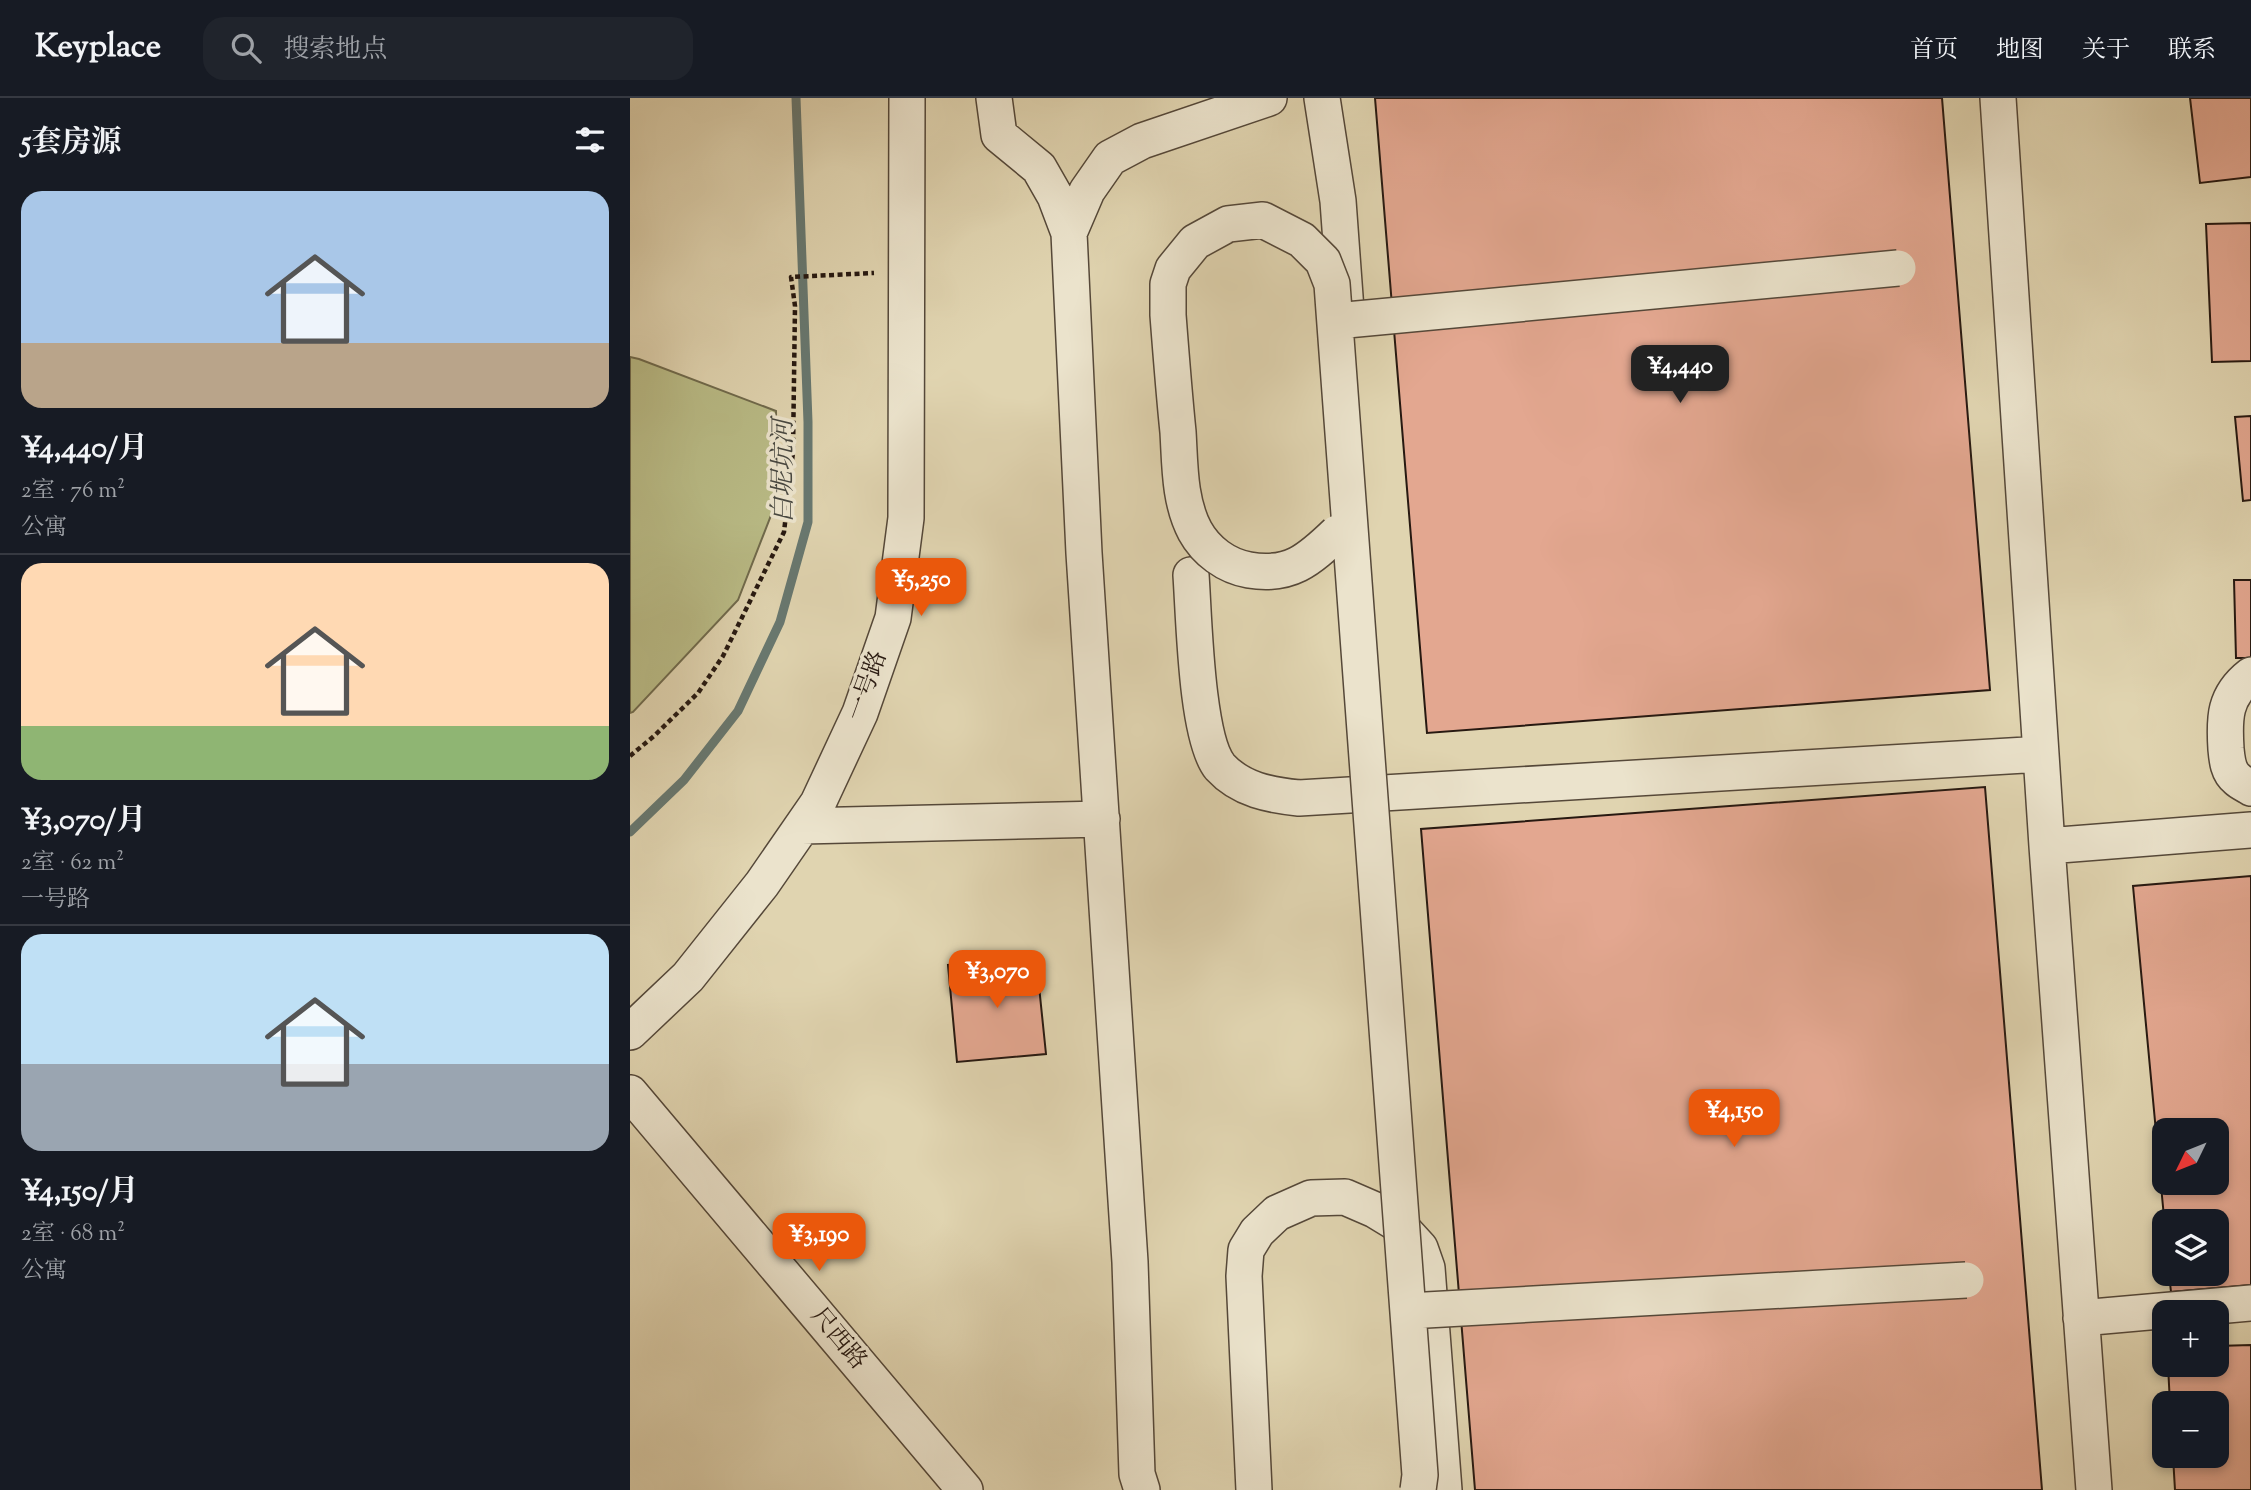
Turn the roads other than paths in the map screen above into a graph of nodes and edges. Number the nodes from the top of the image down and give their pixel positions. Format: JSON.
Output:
{"nodes":[{"id":1,"x":907,"y":98,"type":"edge"},
{"id":2,"x":994,"y":98,"type":"edge"},
{"id":3,"x":1269,"y":98,"type":"edge"},
{"id":4,"x":1322,"y":98,"type":"edge"},
{"id":5,"x":1998,"y":98,"type":"edge"},
{"id":6,"x":1069,"y":233,"type":"junction"},
{"id":7,"x":1898,"y":268,"type":"dead end"},
{"id":8,"x":1336,"y":321,"type":"junction"},
{"id":9,"x":1191,"y":575,"type":"dead end"},
{"id":10,"x":2251,"y":675,"type":"edge"},
{"id":11,"x":2041,"y":754,"type":"junction"},
{"id":12,"x":2251,"y":788,"type":"edge"},
{"id":13,"x":1101,"y":819,"type":"junction"},
{"id":14,"x":802,"y":826,"type":"junction"},
{"id":15,"x":2251,"y":830,"type":"edge"},
{"id":16,"x":2047,"y":846,"type":"junction"},
{"id":17,"x":630,"y":1032,"type":"edge"},
{"id":18,"x":630,"y":1093,"type":"edge"},
{"id":19,"x":1966,"y":1280,"type":"dead end"},
{"id":20,"x":2251,"y":1303,"type":"edge"},
{"id":21,"x":1408,"y":1311,"type":"junction"},
{"id":22,"x":2081,"y":1318,"type":"junction"},
{"id":23,"x":965,"y":1490,"type":"edge"},
{"id":24,"x":1142,"y":1490,"type":"edge"},
{"id":25,"x":1254,"y":1490,"type":"edge"},
{"id":26,"x":1418,"y":1490,"type":"edge"},
{"id":27,"x":1444,"y":1490,"type":"edge"},
{"id":28,"x":2094,"y":1490,"type":"edge"}],
"edges":[{"from":1,"to":14,"type":"street","name":"一号路"},
{"from":2,"to":6,"type":"street"},
{"from":3,"to":6,"type":"street"},
{"from":4,"to":8,"type":"street","bridge":true},
{"from":5,"to":11,"type":"street"},
{"from":6,"to":13,"type":"street"},
{"from":7,"to":8,"type":"street","bridge":true},
{"from":8,"to":21,"type":"street","bridge":true},
{"from":9,"to":11,"type":"street"},
{"from":10,"to":12,"type":"street"},
{"from":11,"to":16,"type":"street"},
{"from":13,"to":14,"type":"street"},
{"from":13,"to":24,"type":"street"},
{"from":14,"to":17,"type":"street","name":"一号路"},
{"from":15,"to":16,"type":"street"},
{"from":16,"to":22,"type":"street"},
{"from":18,"to":23,"type":"street","name":"尺西路"},
{"from":19,"to":21,"type":"street","bridge":true},
{"from":20,"to":22,"type":"street"},
{"from":21,"to":26,"type":"street","bridge":true},
{"from":22,"to":28,"type":"street"},
{"from":25,"to":27,"type":"street"}]}
